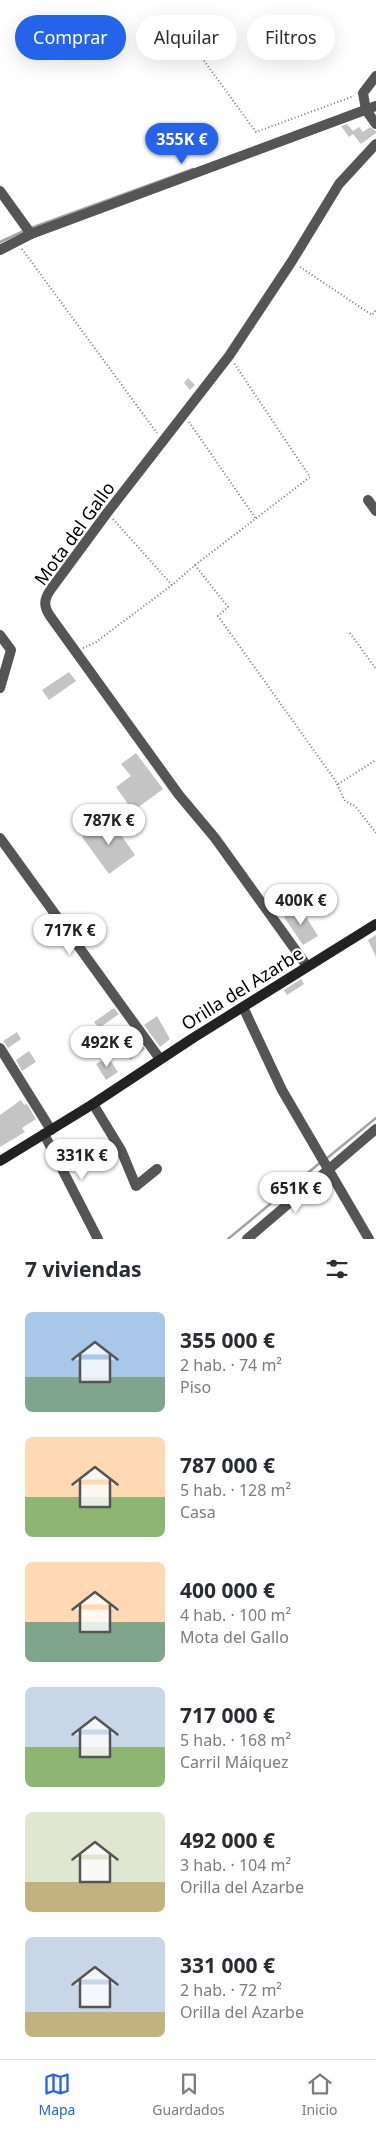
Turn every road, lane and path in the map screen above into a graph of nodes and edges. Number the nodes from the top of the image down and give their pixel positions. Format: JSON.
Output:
{"nodes":[{"id":1,"x":203,"y":60,"type":"edge"},
{"id":2,"x":376,"y":76,"type":"edge"},
{"id":3,"x":364,"y":102,"type":"junction"},
{"id":4,"x":376,"y":106,"type":"edge"},
{"id":5,"x":376,"y":124,"type":"edge"},
{"id":6,"x":376,"y":144,"type":"edge"},
{"id":7,"x":0,"y":191,"type":"edge"},
{"id":8,"x":29,"y":231,"type":"junction"},
{"id":9,"x":17,"y":241,"type":"junction"},
{"id":10,"x":0,"y":250,"type":"edge"},
{"id":11,"x":292,"y":262,"type":"junction"},
{"id":12,"x":376,"y":310,"type":"edge"},
{"id":13,"x":229,"y":356,"type":"junction"},
{"id":14,"x":184,"y":415,"type":"junction"},
{"id":15,"x":164,"y":439,"type":"junction"},
{"id":16,"x":368,"y":500,"type":"dead end"},
{"id":17,"x":376,"y":511,"type":"edge"},
{"id":18,"x":107,"y":513,"type":"junction"},
{"id":19,"x":256,"y":519,"type":"junction"},
{"id":20,"x":195,"y":565,"type":"junction"},
{"id":21,"x":172,"y":586,"type":"junction"},
{"id":22,"x":350,"y":632,"type":"dead end"},
{"id":23,"x":0,"y":635,"type":"edge"},
{"id":24,"x":76,"y":651,"type":"junction"},
{"id":25,"x":376,"y":670,"type":"edge"},
{"id":26,"x":0,"y":688,"type":"edge"},
{"id":27,"x":376,"y":760,"type":"edge"},
{"id":28,"x":337,"y":784,"type":"junction"},
{"id":29,"x":376,"y":833,"type":"edge"},
{"id":30,"x":0,"y":838,"type":"edge"},
{"id":31,"x":376,"y":924,"type":"edge"},
{"id":32,"x":307,"y":966,"type":"junction"},
{"id":33,"x":243,"y":1007,"type":"junction"},
{"id":34,"x":0,"y":1048,"type":"edge"},
{"id":35,"x":160,"y":1059,"type":"junction"},
{"id":36,"x":93,"y":1104,"type":"junction"},
{"id":37,"x":376,"y":1129,"type":"edge"},
{"id":38,"x":47,"y":1132,"type":"junction"},
{"id":39,"x":0,"y":1161,"type":"edge"},
{"id":40,"x":157,"y":1169,"type":"dead end"},
{"id":41,"x":329,"y":1170,"type":"junction"},
{"id":42,"x":98,"y":1239,"type":"edge"},
{"id":43,"x":247,"y":1239,"type":"edge"},
{"id":44,"x":369,"y":1239,"type":"edge"}],
"edges":[{"from":1,"to":3,"type":"path"},
{"from":2,"to":3,"type":"street"},
{"from":3,"to":4,"type":"street"},
{"from":3,"to":5,"type":"street"},
{"from":3,"to":8,"type":"street"},
{"from":6,"to":11,"type":"street","name":"Mota del Gallo"},
{"from":7,"to":8,"type":"street"},
{"from":8,"to":9,"type":"street"},
{"from":9,"to":10,"type":"street"},
{"from":9,"to":15,"type":"path"},
{"from":11,"to":12,"type":"path"},
{"from":11,"to":13,"type":"street","name":"Mota del Gallo"},
{"from":13,"to":14,"type":"street","name":"Mota del Gallo"},
{"from":13,"to":19,"type":"path"},
{"from":14,"to":15,"type":"street","name":"Mota del Gallo"},
{"from":14,"to":19,"type":"path"},
{"from":15,"to":18,"type":"street","name":"Mota del Gallo"},
{"from":16,"to":17,"type":"street"},
{"from":18,"to":21,"type":"path"},
{"from":18,"to":24,"type":"street","name":"Mota del Gallo"},
{"from":19,"to":20,"type":"path"},
{"from":20,"to":21,"type":"path"},
{"from":20,"to":28,"type":"path"},
{"from":21,"to":24,"type":"path"},
{"from":22,"to":25,"type":"path"},
{"from":23,"to":26,"type":"street"},
{"from":24,"to":32,"type":"street","name":"Mota del Gallo"},
{"from":27,"to":28,"type":"path"},
{"from":28,"to":29,"type":"path"},
{"from":30,"to":35,"type":"street"},
{"from":31,"to":32,"type":"main road","name":"Orilla del Azarbe"},
{"from":32,"to":33,"type":"main road","name":"Orilla del Azarbe"},
{"from":33,"to":35,"type":"main road","name":"Orilla del Azarbe"},
{"from":33,"to":41,"type":"street"},
{"from":34,"to":38,"type":"street"},
{"from":35,"to":36,"type":"main road","name":"Orilla del Azarbe"},
{"from":36,"to":38,"type":"main road","name":"Orilla del Azarbe"},
{"from":36,"to":40,"type":"street"},
{"from":37,"to":41,"type":"street"},
{"from":38,"to":39,"type":"main road","name":"Orilla del Azarbe"},
{"from":38,"to":42,"type":"street"},
{"from":41,"to":43,"type":"street"},
{"from":41,"to":44,"type":"street"}]}
